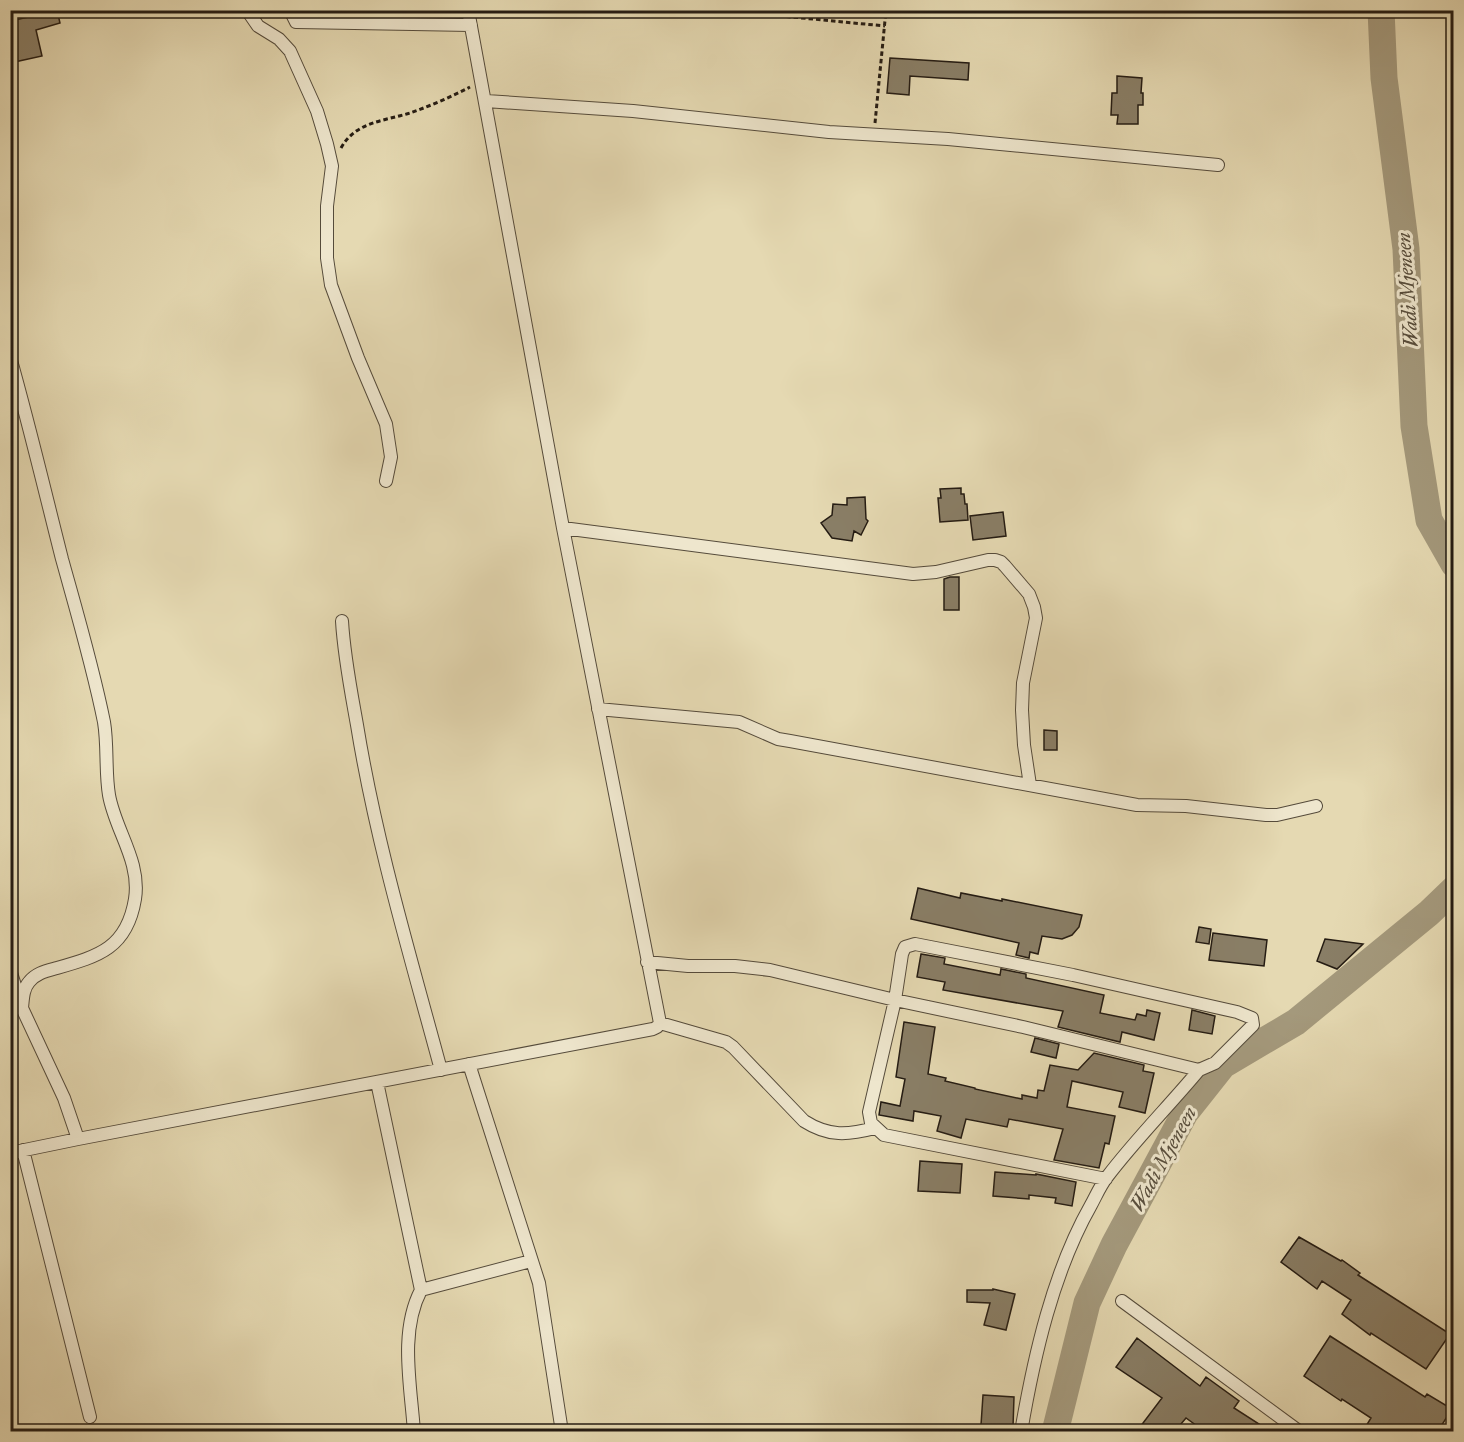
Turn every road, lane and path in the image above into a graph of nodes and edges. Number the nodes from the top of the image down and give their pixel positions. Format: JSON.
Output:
{"nodes":[{"id":1,"x":247,"y":10,"type":"edge"},
{"id":2,"x":290,"y":10,"type":"edge"},
{"id":3,"x":468,"y":10,"type":"edge"},
{"id":4,"x":719,"y":10,"type":"edge"},
{"id":5,"x":886,"y":10,"type":"edge"},
{"id":6,"x":471,"y":25,"type":"junction"},
{"id":7,"x":885,"y":26,"type":"junction"},
{"id":8,"x":482,"y":81,"type":"junction"},
{"id":9,"x":486,"y":101,"type":"junction"},
{"id":10,"x":874,"y":134,"type":"junction"},
{"id":11,"x":1218,"y":165,"type":"dead end"},
{"id":12,"x":332,"y":166,"type":"junction"},
{"id":13,"x":10,"y":357,"type":"edge"},
{"id":14,"x":386,"y":481,"type":"dead end"},
{"id":15,"x":562,"y":528,"type":"junction"},
{"id":16,"x":342,"y":621,"type":"dead end"},
{"id":17,"x":598,"y":709,"type":"junction"},
{"id":18,"x":1030,"y":785,"type":"junction"},
{"id":19,"x":1316,"y":806,"type":"dead end"},
{"id":20,"x":647,"y":962,"type":"junction"},
{"id":21,"x":10,"y":970,"type":"edge"},
{"id":22,"x":894,"y":1000,"type":"junction"},
{"id":23,"x":22,"y":1008,"type":"junction"},
{"id":24,"x":660,"y":1023,"type":"junction"},
{"id":25,"x":469,"y":1064,"type":"junction"},
{"id":26,"x":441,"y":1070,"type":"junction"},
{"id":27,"x":1200,"y":1070,"type":"junction"},
{"id":28,"x":377,"y":1082,"type":"junction"},
{"id":29,"x":875,"y":1128,"type":"junction"},
{"id":30,"x":78,"y":1139,"type":"junction"},
{"id":31,"x":17,"y":1152,"type":"edge"},
{"id":32,"x":1106,"y":1179,"type":"junction"},
{"id":33,"x":531,"y":1261,"type":"junction"},
{"id":34,"x":421,"y":1290,"type":"junction"},
{"id":35,"x":1122,"y":1302,"type":"dead end"},
{"id":36,"x":90,"y":1416,"type":"dead end"},
{"id":37,"x":1454,"y":1426,"type":"edge"},
{"id":38,"x":414,"y":1431,"type":"edge"},
{"id":39,"x":562,"y":1431,"type":"edge"},
{"id":40,"x":1021,"y":1431,"type":"edge"},
{"id":41,"x":1300,"y":1431,"type":"edge"},
{"id":42,"x":1450,"y":1431,"type":"edge"}],
"edges":[{"from":1,"to":12,"type":"street"},
{"from":2,"to":6,"type":"street"},
{"from":3,"to":6,"type":"street"},
{"from":4,"to":7,"type":"path"},
{"from":5,"to":7,"type":"path"},
{"from":6,"to":8,"type":"street"},
{"from":7,"to":10,"type":"path"},
{"from":8,"to":9,"type":"street"},
{"from":8,"to":12,"type":"path"},
{"from":9,"to":10,"type":"street"},
{"from":9,"to":15,"type":"street"},
{"from":10,"to":11,"type":"street"},
{"from":12,"to":14,"type":"street"},
{"from":13,"to":23,"type":"street"},
{"from":15,"to":17,"type":"street"},
{"from":15,"to":18,"type":"street"},
{"from":16,"to":26,"type":"street"},
{"from":17,"to":18,"type":"street"},
{"from":17,"to":20,"type":"street"},
{"from":18,"to":19,"type":"street"},
{"from":20,"to":22,"type":"street"},
{"from":20,"to":24,"type":"street"},
{"from":21,"to":23,"type":"street"},
{"from":22,"to":27,"type":"street"},
{"from":22,"to":27,"type":"street"},
{"from":22,"to":29,"type":"street"},
{"from":23,"to":30,"type":"street"},
{"from":24,"to":25,"type":"street"},
{"from":24,"to":29,"type":"street"},
{"from":25,"to":26,"type":"street"},
{"from":25,"to":33,"type":"street"},
{"from":26,"to":28,"type":"street"},
{"from":27,"to":32,"type":"street"},
{"from":28,"to":30,"type":"street"},
{"from":28,"to":34,"type":"street"},
{"from":29,"to":32,"type":"street"},
{"from":30,"to":31,"type":"street"},
{"from":31,"to":36,"type":"street"},
{"from":32,"to":40,"type":"street"},
{"from":33,"to":34,"type":"street"},
{"from":33,"to":39,"type":"street"},
{"from":34,"to":38,"type":"street"},
{"from":35,"to":41,"type":"street"},
{"from":37,"to":42,"type":"street"}]}
